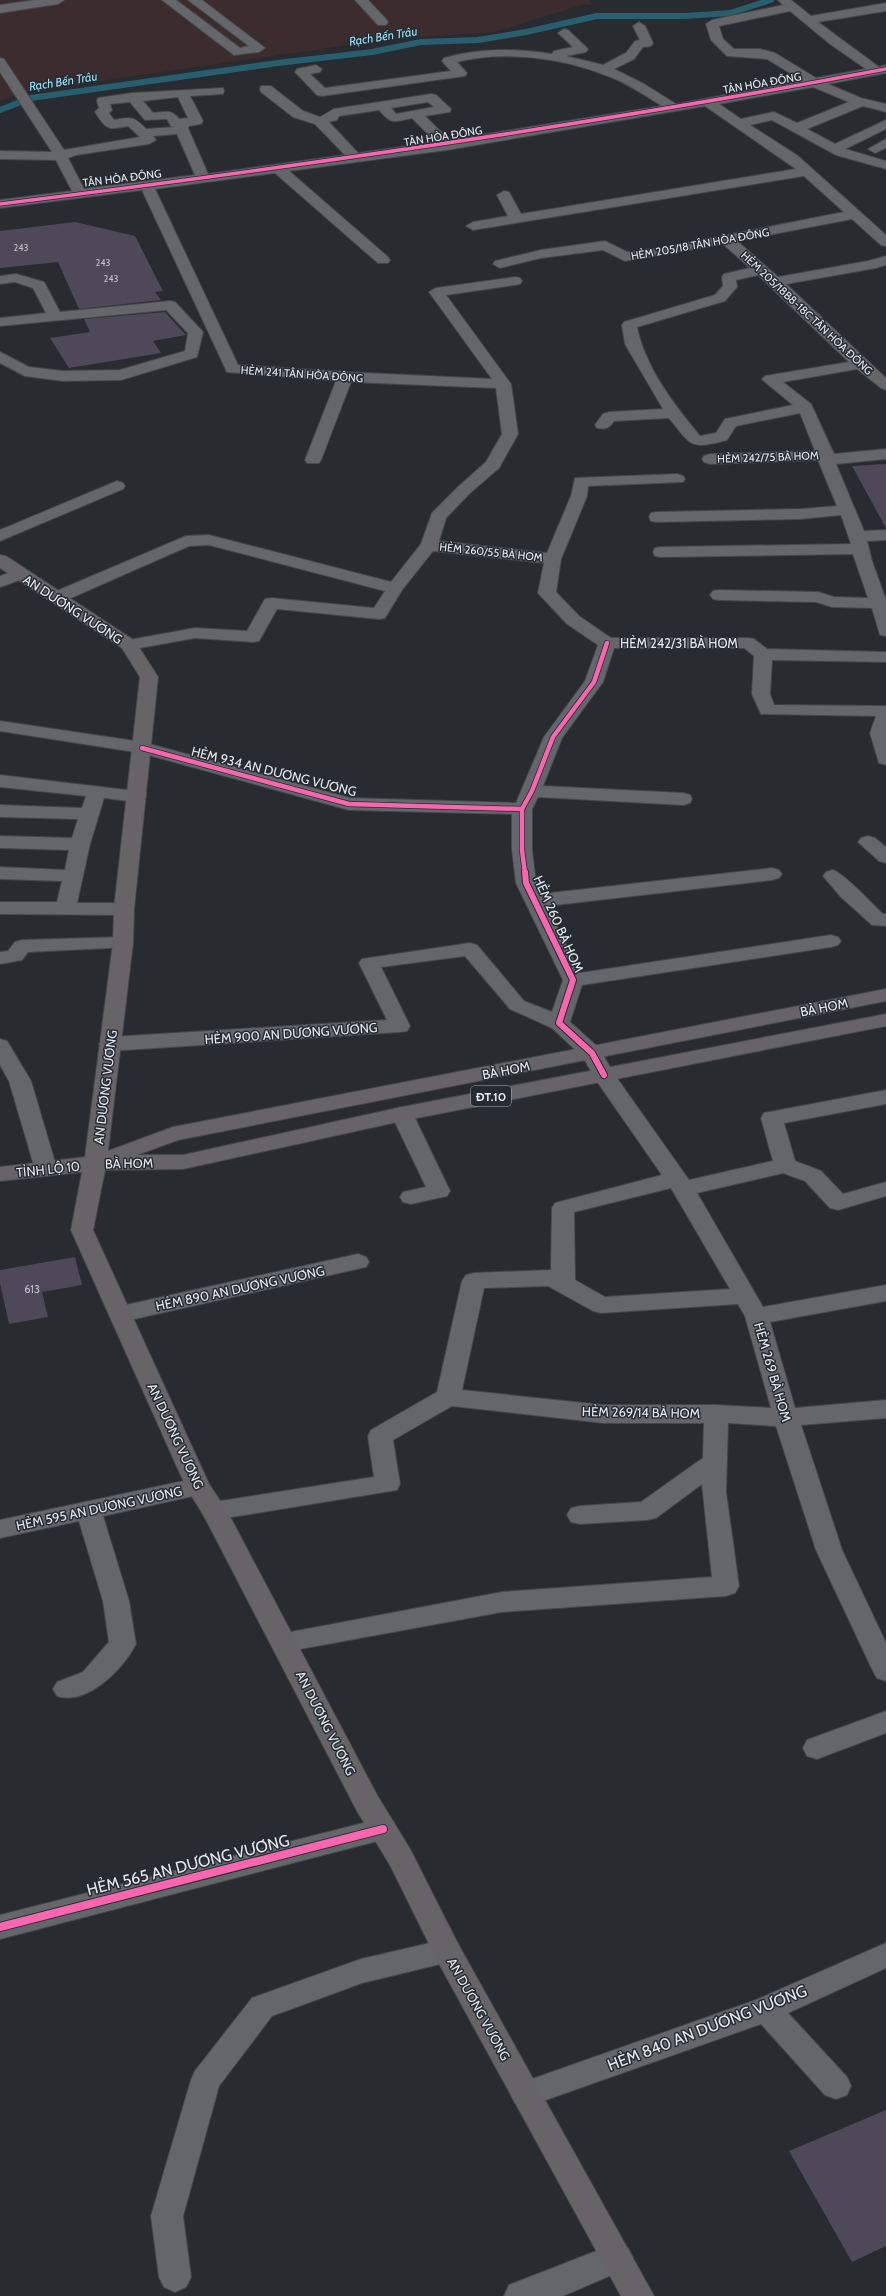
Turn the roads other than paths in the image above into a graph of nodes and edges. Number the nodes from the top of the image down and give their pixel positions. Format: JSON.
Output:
{"nodes":[{"id":1,"x":58,"y":0,"type":"edge"},
{"id":2,"x":168,"y":0,"type":"edge"},
{"id":3,"x":194,"y":0,"type":"edge"},
{"id":4,"x":361,"y":0,"type":"edge"},
{"id":5,"x":788,"y":3,"type":"edge"},
{"id":6,"x":886,"y":7,"type":"edge"},
{"id":7,"x":0,"y":9,"type":"edge"},
{"id":8,"x":808,"y":20,"type":"junction"},
{"id":9,"x":382,"y":22,"type":"dead end"},
{"id":10,"x":639,"y":26,"type":"dead end"},
{"id":11,"x":564,"y":33,"type":"dead end"},
{"id":12,"x":560,"y":60,"type":"junction"},
{"id":13,"x":0,"y":62,"type":"edge"},
{"id":14,"x":316,"y":69,"type":"dead end"},
{"id":15,"x":603,"y":70,"type":"junction"},
{"id":16,"x":882,"y":70,"type":"edge"},
{"id":17,"x":6,"y":80,"type":"edge"},
{"id":18,"x":396,"y":82,"type":"junction"},
{"id":19,"x":815,"y":83,"type":"junction"},
{"id":20,"x":266,"y":89,"type":"dead end"},
{"id":21,"x":218,"y":91,"type":"dead end"},
{"id":22,"x":182,"y":93,"type":"junction"},
{"id":23,"x":132,"y":97,"type":"junction"},
{"id":24,"x":416,"y":100,"type":"junction"},
{"id":25,"x":863,"y":102,"type":"junction"},
{"id":26,"x":709,"y":103,"type":"junction"},
{"id":27,"x":382,"y":106,"type":"junction"},
{"id":28,"x":886,"y":108,"type":"edge"},
{"id":29,"x":675,"y":109,"type":"junction"},
{"id":30,"x":415,"y":114,"type":"junction"},
{"id":31,"x":320,"y":121,"type":"junction"},
{"id":32,"x":740,"y":123,"type":"junction"},
{"id":33,"x":886,"y":124,"type":"edge"},
{"id":34,"x":183,"y":126,"type":"junction"},
{"id":35,"x":795,"y":129,"type":"junction"},
{"id":36,"x":144,"y":133,"type":"junction"},
{"id":37,"x":851,"y":142,"type":"junction"},
{"id":38,"x":447,"y":146,"type":"junction"},
{"id":39,"x":882,"y":148,"type":"edge"},
{"id":40,"x":835,"y":149,"type":"junction"},
{"id":41,"x":60,"y":154,"type":"junction"},
{"id":42,"x":0,"y":155,"type":"edge"},
{"id":43,"x":356,"y":159,"type":"junction"},
{"id":44,"x":886,"y":165,"type":"edge"},
{"id":45,"x":279,"y":169,"type":"junction"},
{"id":46,"x":807,"y":171,"type":"junction"},
{"id":47,"x":203,"y":178,"type":"junction"},
{"id":48,"x":146,"y":185,"type":"junction"},
{"id":49,"x":80,"y":194,"type":"junction"},
{"id":50,"x":504,"y":195,"type":"dead end"},
{"id":51,"x":0,"y":204,"type":"edge"},
{"id":52,"x":855,"y":214,"type":"junction"},
{"id":53,"x":517,"y":219,"type":"junction"},
{"id":54,"x":473,"y":226,"type":"dead end"},
{"id":55,"x":883,"y":235,"type":"edge"},
{"id":56,"x":728,"y":240,"type":"junction"},
{"id":57,"x":383,"y":260,"type":"dead end"},
{"id":58,"x":886,"y":260,"type":"edge"},
{"id":59,"x":500,"y":264,"type":"dead end"},
{"id":60,"x":761,"y":270,"type":"junction"},
{"id":61,"x":0,"y":280,"type":"edge"},
{"id":62,"x":515,"y":281,"type":"dead end"},
{"id":63,"x":775,"y":282,"type":"junction"},
{"id":64,"x":56,"y":317,"type":"junction"},
{"id":65,"x":0,"y":322,"type":"edge"},
{"id":66,"x":0,"y":358,"type":"edge"},
{"id":67,"x":866,"y":369,"type":"junction"},
{"id":68,"x":886,"y":371,"type":"edge"},
{"id":69,"x":345,"y":378,"type":"junction"},
{"id":70,"x":503,"y":384,"type":"junction"},
{"id":71,"x":886,"y":385,"type":"edge"},
{"id":72,"x":805,"y":407,"type":"junction"},
{"id":73,"x":674,"y":413,"type":"junction"},
{"id":74,"x":603,"y":425,"type":"dead end"},
{"id":75,"x":886,"y":454,"type":"edge"},
{"id":76,"x":826,"y":458,"type":"junction"},
{"id":77,"x":710,"y":459,"type":"dead end"},
{"id":78,"x":313,"y":460,"type":"dead end"},
{"id":79,"x":677,"y":479,"type":"dead end"},
{"id":80,"x":117,"y":486,"type":"dead end"},
{"id":81,"x":846,"y":510,"type":"junction"},
{"id":82,"x":657,"y":517,"type":"dead end"},
{"id":83,"x":886,"y":535,"type":"edge"},
{"id":84,"x":0,"y":536,"type":"edge"},
{"id":85,"x":858,"y":543,"type":"junction"},
{"id":86,"x":429,"y":545,"type":"junction"},
{"id":87,"x":660,"y":552,"type":"dead end"},
{"id":88,"x":553,"y":559,"type":"junction"},
{"id":89,"x":0,"y":560,"type":"edge"},
{"id":90,"x":20,"y":574,"type":"junction"},
{"id":91,"x":0,"y":582,"type":"edge"},
{"id":92,"x":395,"y":588,"type":"junction"},
{"id":93,"x":719,"y":595,"type":"dead end"},
{"id":94,"x":58,"y":597,"type":"junction"},
{"id":95,"x":878,"y":603,"type":"junction"},
{"id":96,"x":886,"y":631,"type":"edge"},
{"id":97,"x":607,"y":643,"type":"junction"},
{"id":98,"x":130,"y":645,"type":"junction"},
{"id":99,"x":763,"y":654,"type":"junction"},
{"id":100,"x":886,"y":657,"type":"edge"},
{"id":101,"x":886,"y":711,"type":"edge"},
{"id":102,"x":886,"y":715,"type":"edge"},
{"id":103,"x":0,"y":726,"type":"edge"},
{"id":104,"x":142,"y":748,"type":"junction"},
{"id":105,"x":886,"y":759,"type":"edge"},
{"id":106,"x":0,"y":781,"type":"edge"},
{"id":107,"x":97,"y":791,"type":"junction"},
{"id":108,"x":532,"y":791,"type":"junction"},
{"id":109,"x":137,"y":796,"type":"junction"},
{"id":110,"x":683,"y":799,"type":"dead end"},
{"id":111,"x":522,"y":810,"type":"junction"},
{"id":112,"x":0,"y":811,"type":"edge"},
{"id":113,"x":90,"y":814,"type":"junction"},
{"id":114,"x":0,"y":842,"type":"edge"},
{"id":115,"x":868,"y":842,"type":"dead end"},
{"id":116,"x":80,"y":844,"type":"junction"},
{"id":117,"x":886,"y":857,"type":"edge"},
{"id":118,"x":0,"y":873,"type":"edge"},
{"id":119,"x":772,"y":874,"type":"dead end"},
{"id":120,"x":73,"y":876,"type":"junction"},
{"id":121,"x":833,"y":876,"type":"dead end"},
{"id":122,"x":535,"y":901,"type":"junction"},
{"id":123,"x":0,"y":908,"type":"edge"},
{"id":124,"x":66,"y":908,"type":"junction"},
{"id":125,"x":124,"y":909,"type":"junction"},
{"id":126,"x":886,"y":920,"type":"edge"},
{"id":127,"x":831,"y":941,"type":"dead end"},
{"id":128,"x":123,"y":943,"type":"junction"},
{"id":129,"x":0,"y":958,"type":"edge"},
{"id":130,"x":573,"y":980,"type":"junction"},
{"id":131,"x":886,"y":995,"type":"edge"},
{"id":132,"x":886,"y":1020,"type":"edge"},
{"id":133,"x":559,"y":1023,"type":"junction"},
{"id":134,"x":110,"y":1044,"type":"junction"},
{"id":135,"x":0,"y":1046,"type":"edge"},
{"id":136,"x":592,"y":1053,"type":"junction"},
{"id":137,"x":604,"y":1075,"type":"junction"},
{"id":138,"x":886,"y":1097,"type":"edge"},
{"id":139,"x":402,"y":1114,"type":"junction"},
{"id":140,"x":95,"y":1164,"type":"junction"},
{"id":141,"x":785,"y":1165,"type":"junction"},
{"id":142,"x":46,"y":1169,"type":"junction"},
{"id":143,"x":0,"y":1174,"type":"edge"},
{"id":144,"x":680,"y":1184,"type":"junction"},
{"id":145,"x":886,"y":1189,"type":"edge"},
{"id":146,"x":411,"y":1197,"type":"dead end"},
{"id":147,"x":358,"y":1262,"type":"dead end"},
{"id":148,"x":563,"y":1284,"type":"junction"},
{"id":149,"x":886,"y":1293,"type":"edge"},
{"id":150,"x":744,"y":1296,"type":"junction"},
{"id":151,"x":121,"y":1314,"type":"junction"},
{"id":152,"x":757,"y":1316,"type":"junction"},
{"id":153,"x":448,"y":1397,"type":"junction"},
{"id":154,"x":886,"y":1409,"type":"edge"},
{"id":155,"x":716,"y":1414,"type":"junction"},
{"id":156,"x":786,"y":1418,"type":"junction"},
{"id":157,"x":715,"y":1462,"type":"junction"},
{"id":158,"x":198,"y":1487,"type":"junction"},
{"id":159,"x":89,"y":1511,"type":"junction"},
{"id":160,"x":214,"y":1511,"type":"junction"},
{"id":161,"x":580,"y":1515,"type":"dead end"},
{"id":162,"x":0,"y":1529,"type":"edge"},
{"id":163,"x":284,"y":1642,"type":"junction"},
{"id":164,"x":886,"y":1671,"type":"edge"},
{"id":165,"x":66,"y":1689,"type":"dead end"},
{"id":166,"x":886,"y":1722,"type":"edge"},
{"id":167,"x":816,"y":1748,"type":"dead end"},
{"id":168,"x":383,"y":1829,"type":"junction"},
{"id":169,"x":0,"y":1927,"type":"edge"},
{"id":170,"x":447,"y":1951,"type":"junction"},
{"id":171,"x":884,"y":1961,"type":"edge"},
{"id":172,"x":766,"y":2009,"type":"junction"},
{"id":173,"x":836,"y":2086,"type":"dead end"},
{"id":174,"x":526,"y":2094,"type":"junction"},
{"id":175,"x":617,"y":2258,"type":"junction"},
{"id":176,"x":175,"y":2277,"type":"dead end"},
{"id":177,"x":520,"y":2296,"type":"edge"},
{"id":178,"x":638,"y":2296,"type":"edge"}],
"edges":[{"from":1,"to":7,"type":"street"},
{"from":2,"to":3,"type":"street"},
{"from":4,"to":9,"type":"street"},
{"from":5,"to":8,"type":"street"},
{"from":5,"to":19,"type":"street"},
{"from":6,"to":8,"type":"street"},
{"from":8,"to":16,"type":"street"},
{"from":10,"to":15,"type":"street"},
{"from":11,"to":12,"type":"street"},
{"from":12,"to":15,"type":"street"},
{"from":12,"to":18,"type":"street"},
{"from":13,"to":17,"type":"street"},
{"from":14,"to":18,"type":"street"},
{"from":15,"to":29,"type":"street"},
{"from":16,"to":19,"type":"street","name":"TÂN HÒA ĐÔNG"},
{"from":17,"to":41,"type":"street"},
{"from":18,"to":24,"type":"street"},
{"from":19,"to":25,"type":"street"},
{"from":19,"to":26,"type":"street","name":"TÂN HÒA ĐÔNG"},
{"from":20,"to":31,"type":"street"},
{"from":21,"to":22,"type":"street"},
{"from":22,"to":23,"type":"street"},
{"from":22,"to":34,"type":"street"},
{"from":23,"to":34,"type":"street"},
{"from":23,"to":36,"type":"street"},
{"from":24,"to":27,"type":"street"},
{"from":24,"to":30,"type":"street"},
{"from":25,"to":28,"type":"street"},
{"from":25,"to":35,"type":"street"},
{"from":26,"to":29,"type":"street","name":"TÂN HÒA ĐÔNG"},
{"from":26,"to":32,"type":"street"},
{"from":27,"to":30,"type":"street"},
{"from":27,"to":31,"type":"street"},
{"from":29,"to":38,"type":"street","name":"TÂN HÒA ĐÔNG"},
{"from":30,"to":38,"type":"street"},
{"from":31,"to":43,"type":"street"},
{"from":32,"to":35,"type":"street"},
{"from":32,"to":46,"type":"street"},
{"from":33,"to":37,"type":"street"},
{"from":34,"to":36,"type":"street"},
{"from":34,"to":47,"type":"street"},
{"from":35,"to":40,"type":"street"},
{"from":36,"to":41,"type":"street"},
{"from":37,"to":39,"type":"street"},
{"from":37,"to":40,"type":"street"},
{"from":38,"to":43,"type":"street","name":"TÂN HÒA ĐÔNG"},
{"from":40,"to":44,"type":"street"},
{"from":41,"to":42,"type":"street"},
{"from":41,"to":49,"type":"street"},
{"from":43,"to":45,"type":"street","name":"TÂN HÒA ĐÔNG"},
{"from":45,"to":47,"type":"street","name":"TÂN HÒA ĐÔNG"},
{"from":45,"to":57,"type":"street"},
{"from":46,"to":52,"type":"street"},
{"from":46,"to":53,"type":"street"},
{"from":47,"to":48,"type":"street","name":"TÂN HÒA ĐÔNG"},
{"from":48,"to":49,"type":"street","name":"TÂN HÒA ĐÔNG"},
{"from":48,"to":69,"type":"street","name":"HẺM 241 TÂN HÒA ĐÔNG"},
{"from":49,"to":51,"type":"street","name":"TÂN HÒA ĐÔNG"},
{"from":50,"to":53,"type":"street"},
{"from":52,"to":55,"type":"street"},
{"from":52,"to":56,"type":"street","name":"HẺM 205/18 TÂN HÒA ĐÔNG"},
{"from":53,"to":54,"type":"street"},
{"from":56,"to":59,"type":"street","name":"HẺM 205/18 TÂN HÒA ĐÔNG"},
{"from":56,"to":60,"type":"street","name":"HẺM 205/18B8-18C TÂN HÒA ĐÔNG"},
{"from":58,"to":63,"type":"street"},
{"from":60,"to":63,"type":"street","name":"HẺM 205/18B8-18C TÂN HÒA ĐÔNG"},
{"from":60,"to":73,"type":"street"},
{"from":61,"to":64,"type":"street"},
{"from":62,"to":70,"type":"street"},
{"from":63,"to":67,"type":"street","name":"HẺM 205/18B8-18C TÂN HÒA ĐÔNG"},
{"from":64,"to":65,"type":"street"},
{"from":64,"to":66,"type":"street"},
{"from":67,"to":68,"type":"street"},
{"from":67,"to":71,"type":"street","name":"HẺM 205/18B8-18C TÂN HÒA ĐÔNG"},
{"from":67,"to":72,"type":"street"},
{"from":69,"to":70,"type":"street","name":"HẺM 241 TÂN HÒA ĐÔNG"},
{"from":69,"to":78,"type":"street"},
{"from":70,"to":86,"type":"street"},
{"from":72,"to":73,"type":"street"},
{"from":72,"to":76,"type":"street"},
{"from":73,"to":74,"type":"street"},
{"from":75,"to":76,"type":"street","name":"HẺM 242/75 BÀ HOM"},
{"from":76,"to":77,"type":"street","name":"HẺM 242/75 BÀ HOM"},
{"from":76,"to":81,"type":"street"},
{"from":79,"to":88,"type":"street"},
{"from":80,"to":84,"type":"street"},
{"from":81,"to":82,"type":"street"},
{"from":81,"to":85,"type":"street"},
{"from":83,"to":85,"type":"street"},
{"from":85,"to":87,"type":"street"},
{"from":85,"to":95,"type":"street"},
{"from":86,"to":88,"type":"street","name":"HẺM 260/55 BÀ HOM"},
{"from":86,"to":92,"type":"street"},
{"from":88,"to":97,"type":"street"},
{"from":89,"to":90,"type":"main road","name":"AN DƯƠNG VƯƠNG"},
{"from":90,"to":91,"type":"street"},
{"from":90,"to":94,"type":"main road","name":"AN DƯƠNG VƯƠNG"},
{"from":92,"to":94,"type":"street"},
{"from":92,"to":98,"type":"street"},
{"from":93,"to":95,"type":"street"},
{"from":94,"to":98,"type":"main road","name":"AN DƯƠNG VƯƠNG"},
{"from":95,"to":96,"type":"street"},
{"from":97,"to":99,"type":"street","name":"HẺM 242/31 BÀ HOM"},
{"from":97,"to":108,"type":"street","name":"HẺM 260 BÀ HOM"},
{"from":98,"to":104,"type":"main road","name":"AN DƯƠNG VƯƠNG"},
{"from":99,"to":100,"type":"street"},
{"from":99,"to":101,"type":"street"},
{"from":102,"to":105,"type":"street"},
{"from":103,"to":104,"type":"street","name":"HẺM 934 AN DƯƠNG VƯƠNG"},
{"from":104,"to":109,"type":"main road","name":"AN DƯƠNG VƯƠNG"},
{"from":104,"to":111,"type":"street","name":"HẺM 934 AN DƯƠNG VƯƠNG"},
{"from":106,"to":107,"type":"street"},
{"from":107,"to":109,"type":"street"},
{"from":107,"to":113,"type":"street"},
{"from":108,"to":110,"type":"street"},
{"from":108,"to":111,"type":"street","name":"HẺM 260 BÀ HOM"},
{"from":109,"to":125,"type":"main road","name":"AN DƯƠNG VƯƠNG"},
{"from":111,"to":122,"type":"street","name":"HẺM 260 BÀ HOM"},
{"from":112,"to":113,"type":"street"},
{"from":113,"to":116,"type":"street"},
{"from":114,"to":116,"type":"street"},
{"from":115,"to":117,"type":"street"},
{"from":116,"to":120,"type":"street"},
{"from":118,"to":120,"type":"street"},
{"from":119,"to":122,"type":"street"},
{"from":120,"to":124,"type":"street"},
{"from":121,"to":126,"type":"street"},
{"from":122,"to":130,"type":"street","name":"HẺM 260 BÀ HOM"},
{"from":123,"to":124,"type":"street"},
{"from":124,"to":125,"type":"street"},
{"from":125,"to":128,"type":"main road","name":"AN DƯƠNG VƯƠNG"},
{"from":127,"to":130,"type":"street"},
{"from":128,"to":129,"type":"street"},
{"from":128,"to":134,"type":"main road","name":"AN DƯƠNG VƯƠNG"},
{"from":130,"to":133,"type":"street","name":"HẺM 260 BÀ HOM"},
{"from":131,"to":136,"type":"main road","name":"BÀ HOM","number":"ĐT.10"},
{"from":132,"to":137,"type":"main road","name":"BÀ HOM","number":"ĐT.10"},
{"from":133,"to":134,"type":"street","name":"HẺM 900 AN DƯƠNG VƯƠNG"},
{"from":133,"to":136,"type":"street"},
{"from":134,"to":140,"type":"main road","name":"AN DƯƠNG VƯƠNG"},
{"from":135,"to":142,"type":"street"},
{"from":136,"to":137,"type":"street","name":"HẺM 269 BÀ HOM"},
{"from":136,"to":140,"type":"main road","name":"BÀ HOM","number":"ĐT.10"},
{"from":137,"to":139,"type":"main road","name":"BÀ HOM","number":"ĐT.10"},
{"from":137,"to":144,"type":"street","name":"HẺM 269 BÀ HOM"},
{"from":138,"to":141,"type":"street"},
{"from":139,"to":140,"type":"main road","name":"BÀ HOM","number":"ĐT.10"},
{"from":139,"to":146,"type":"street"},
{"from":140,"to":142,"type":"main road","name":"TỈNH LỘ 10","number":"ĐT.10"},
{"from":140,"to":151,"type":"main road","name":"AN DƯƠNG VƯƠNG"},
{"from":141,"to":144,"type":"street"},
{"from":141,"to":145,"type":"street"},
{"from":142,"to":143,"type":"main road","name":"TỈNH LỘ 10","number":"ĐT.10"},
{"from":144,"to":148,"type":"street"},
{"from":144,"to":150,"type":"street","name":"HẺM 269 BÀ HOM"},
{"from":147,"to":151,"type":"street","name":"HẺM 890 AN DƯƠNG VƯƠNG"},
{"from":148,"to":150,"type":"street"},
{"from":148,"to":153,"type":"street"},
{"from":149,"to":152,"type":"street"},
{"from":150,"to":152,"type":"street","name":"HẺM 269 BÀ HOM"},
{"from":151,"to":158,"type":"main road","name":"AN DƯƠNG VƯƠNG"},
{"from":152,"to":156,"type":"street","name":"HẺM 269 BÀ HOM"},
{"from":153,"to":155,"type":"street","name":"HẺM 269/14 BÀ HOM"},
{"from":153,"to":160,"type":"street"},
{"from":154,"to":156,"type":"street","name":"HẺM 269/14 BÀ HOM"},
{"from":155,"to":156,"type":"street","name":"HẺM 269/14 BÀ HOM"},
{"from":155,"to":157,"type":"street"},
{"from":156,"to":164,"type":"street","name":"HẺM 269 BÀ HOM"},
{"from":157,"to":161,"type":"street"},
{"from":157,"to":163,"type":"street"},
{"from":158,"to":159,"type":"street","name":"HẺM 595 AN DƯƠNG VƯƠNG"},
{"from":158,"to":160,"type":"main road","name":"AN DƯƠNG VƯƠNG"},
{"from":159,"to":162,"type":"street","name":"HẺM 595 AN DƯƠNG VƯƠNG"},
{"from":159,"to":165,"type":"street"},
{"from":160,"to":163,"type":"main road","name":"AN DƯƠNG VƯƠNG"},
{"from":163,"to":168,"type":"main road","name":"AN DƯƠNG VƯƠNG"},
{"from":166,"to":167,"type":"street"},
{"from":168,"to":169,"type":"street","name":"HẺM 565 AN DƯƠNG VƯƠNG"},
{"from":168,"to":170,"type":"main road","name":"AN DƯƠNG VƯƠNG"},
{"from":170,"to":174,"type":"main road","name":"AN DƯƠNG VƯƠNG"},
{"from":170,"to":176,"type":"street"},
{"from":171,"to":172,"type":"street","name":"HẺM 840 AN DƯƠNG VƯƠNG"},
{"from":172,"to":173,"type":"street"},
{"from":172,"to":174,"type":"street","name":"HẺM 840 AN DƯƠNG VƯƠNG"},
{"from":174,"to":175,"type":"main road","name":"AN DƯƠNG VƯƠNG"},
{"from":175,"to":177,"type":"street"},
{"from":175,"to":178,"type":"main road","name":"AN DƯƠNG VƯƠNG"}]}
